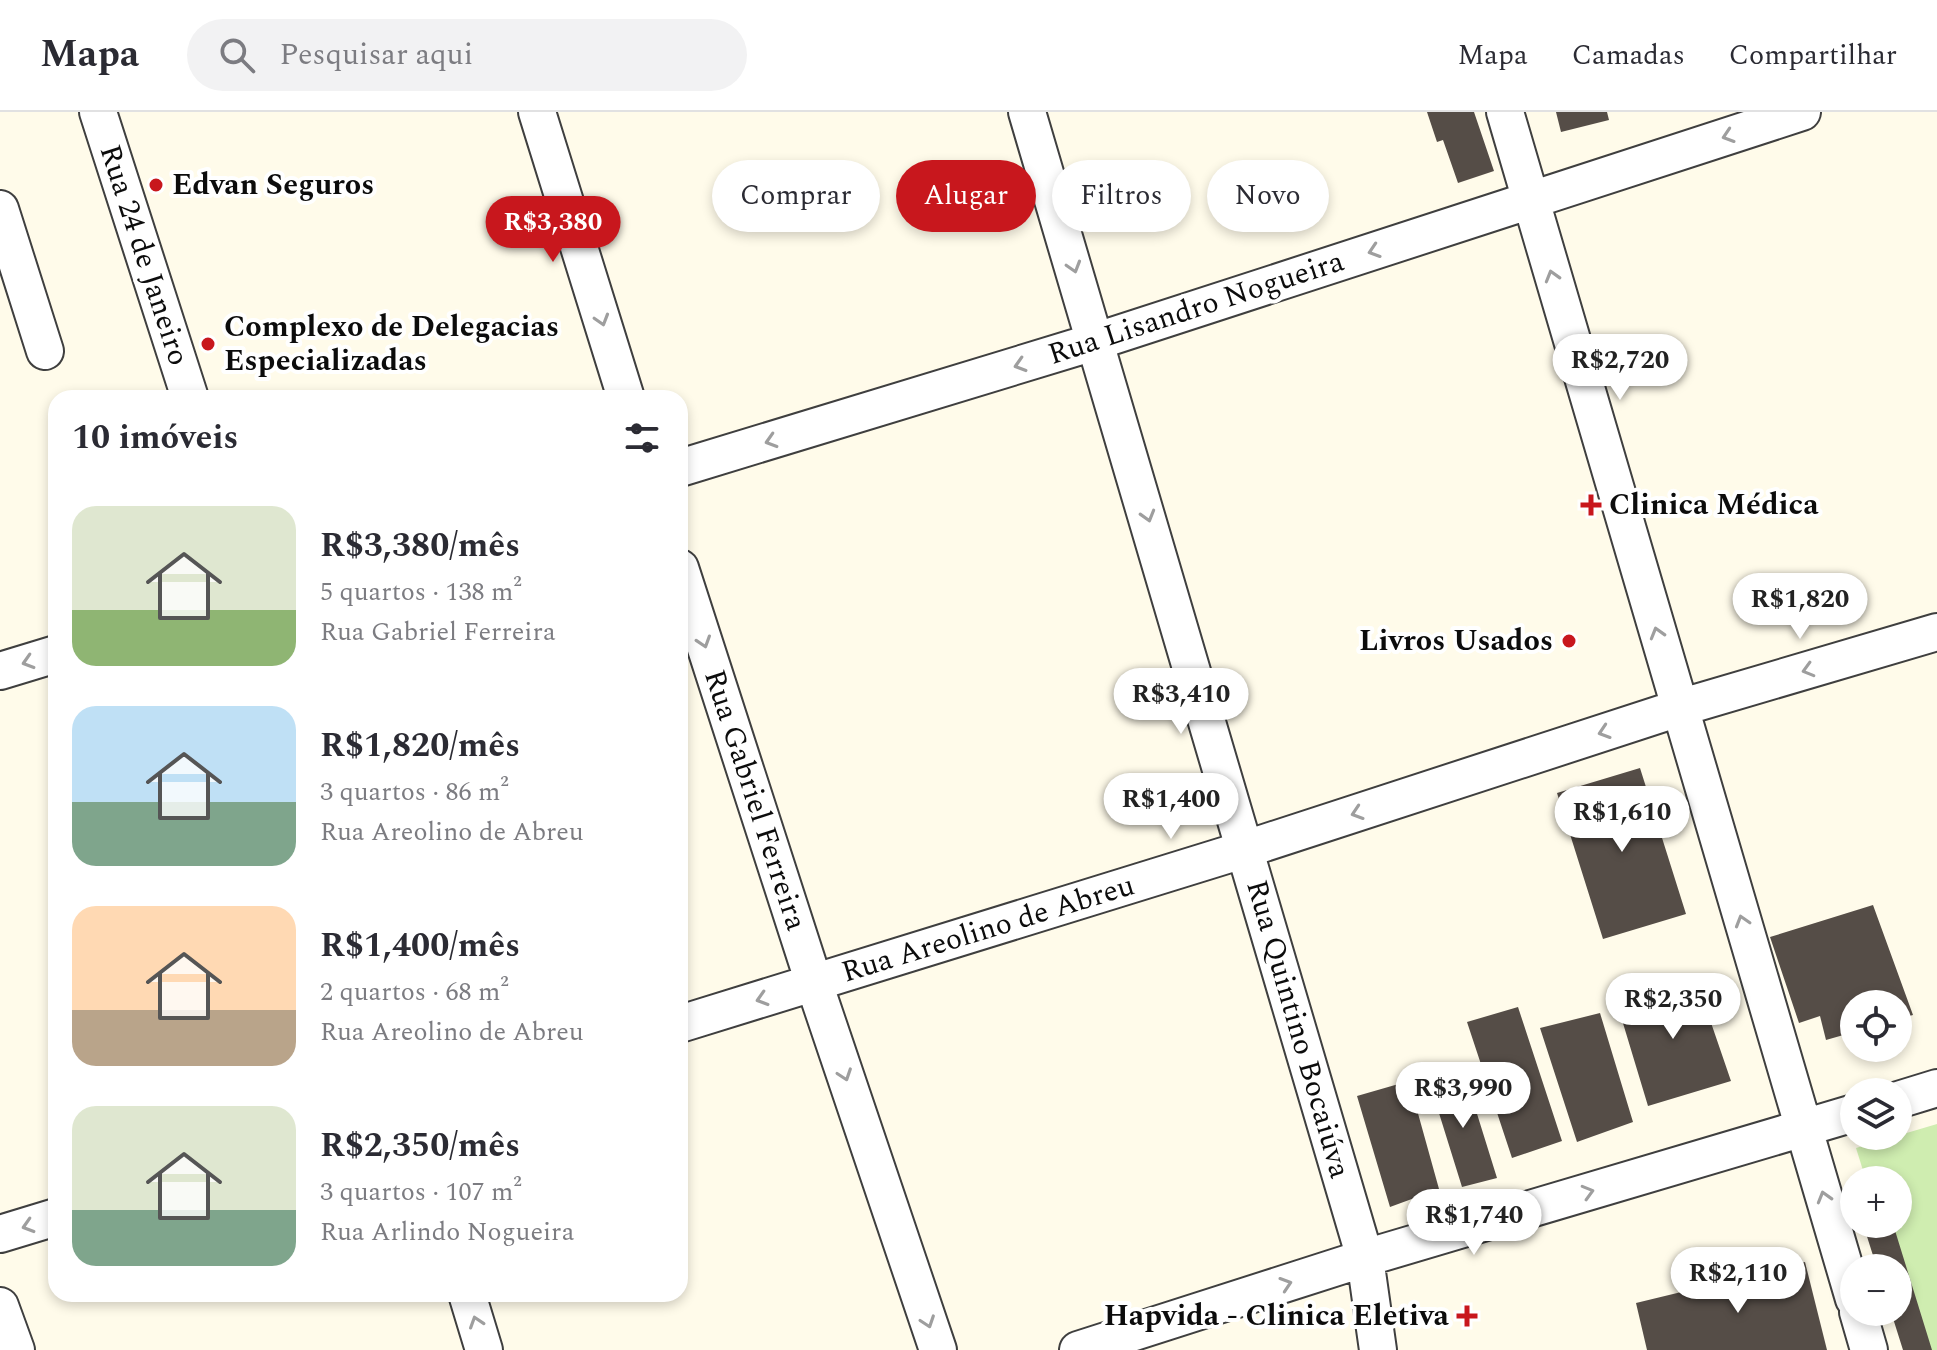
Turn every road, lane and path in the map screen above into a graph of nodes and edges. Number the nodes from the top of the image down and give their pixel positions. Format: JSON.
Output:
{"nodes":[{"id":1,"x":98,"y":112,"type":"edge"},
{"id":2,"x":537,"y":112,"type":"edge"},
{"id":3,"x":1027,"y":112,"type":"edge"},
{"id":4,"x":1505,"y":112,"type":"edge"},
{"id":5,"x":1802,"y":112,"type":"edge"},
{"id":6,"x":1530,"y":201,"type":"junction"},
{"id":7,"x":0,"y":209,"type":"edge"},
{"id":8,"x":1097,"y":341,"type":"junction"},
{"id":9,"x":45,"y":351,"type":"dead end"},
{"id":10,"x":187,"y":390,"type":"edge"},
{"id":11,"x":624,"y":390,"type":"edge"},
{"id":12,"x":688,"y":466,"type":"edge"},
{"id":13,"x":688,"y":593,"type":"edge"},
{"id":14,"x":1937,"y":632,"type":"edge"},
{"id":15,"x":48,"y":656,"type":"edge"},
{"id":16,"x":0,"y":671,"type":"edge"},
{"id":17,"x":1679,"y":708,"type":"junction"},
{"id":18,"x":1246,"y":849,"type":"junction"},
{"id":19,"x":814,"y":983,"type":"junction"},
{"id":20,"x":688,"y":1022,"type":"edge"},
{"id":21,"x":1937,"y":1088,"type":"edge"},
{"id":22,"x":1912,"y":1096,"type":"edge"},
{"id":23,"x":1840,"y":1117,"type":"edge"},
{"id":24,"x":1804,"y":1128,"type":"junction"},
{"id":25,"x":48,"y":1219,"type":"edge"},
{"id":26,"x":0,"y":1234,"type":"edge"},
{"id":27,"x":1841,"y":1254,"type":"edge"},
{"id":28,"x":1365,"y":1258,"type":"junction"},
{"id":29,"x":469,"y":1302,"type":"edge"},
{"id":30,"x":0,"y":1306,"type":"edge"},
{"id":31,"x":1862,"y":1326,"type":"edge"},
{"id":32,"x":16,"y":1350,"type":"edge"},
{"id":33,"x":484,"y":1350,"type":"edge"},
{"id":34,"x":938,"y":1350,"type":"edge"},
{"id":35,"x":1078,"y":1350,"type":"edge"},
{"id":36,"x":1378,"y":1350,"type":"edge"},
{"id":37,"x":1869,"y":1350,"type":"edge"}],
"edges":[{"from":1,"to":10,"type":"street","name":"Rua 24 de Janeiro"},
{"from":2,"to":11,"type":"street","one_way":true},
{"from":3,"to":8,"type":"street","name":"Rua Quintino Bocaiúva","one_way":true},
{"from":4,"to":6,"type":"street"},
{"from":5,"to":6,"type":"street","name":"Rua Lisandro Nogueira","one_way":true},
{"from":6,"to":8,"type":"street","name":"Rua Lisandro Nogueira","one_way":true},
{"from":17,"to":6,"type":"street","one_way":true},
{"from":7,"to":9,"type":"street"},
{"from":8,"to":12,"type":"street","name":"Rua Lisandro Nogueira","one_way":true},
{"from":8,"to":18,"type":"street","name":"Rua Quintino Bocaiúva","one_way":true},
{"from":13,"to":19,"type":"street","name":"Rua Gabriel Ferreira","one_way":true},
{"from":14,"to":17,"type":"street","name":"Rua Areolino de Abreu","one_way":true},
{"from":15,"to":16,"type":"street","one_way":true},
{"from":17,"to":18,"type":"street","name":"Rua Areolino de Abreu","one_way":true},
{"from":24,"to":17,"type":"street","one_way":true},
{"from":18,"to":19,"type":"street","name":"Rua Areolino de Abreu"},
{"from":18,"to":28,"type":"street","name":"Rua Quintino Bocaiúva"},
{"from":19,"to":20,"type":"street","name":"Rua Areolino de Abreu","one_way":true},
{"from":19,"to":34,"type":"street","name":"Rua Gabriel Ferreira","one_way":true},
{"from":21,"to":22,"type":"street"},
{"from":23,"to":24,"type":"street"},
{"from":27,"to":24,"type":"street","one_way":true},
{"from":28,"to":24,"type":"street","one_way":true},
{"from":25,"to":26,"type":"street","one_way":true},
{"from":35,"to":28,"type":"street","one_way":true},
{"from":28,"to":36,"type":"street","name":"Rua Quintino Bocaiúva"},
{"from":33,"to":29,"type":"street","one_way":true},
{"from":30,"to":32,"type":"street"},
{"from":31,"to":37,"type":"street"}]}
